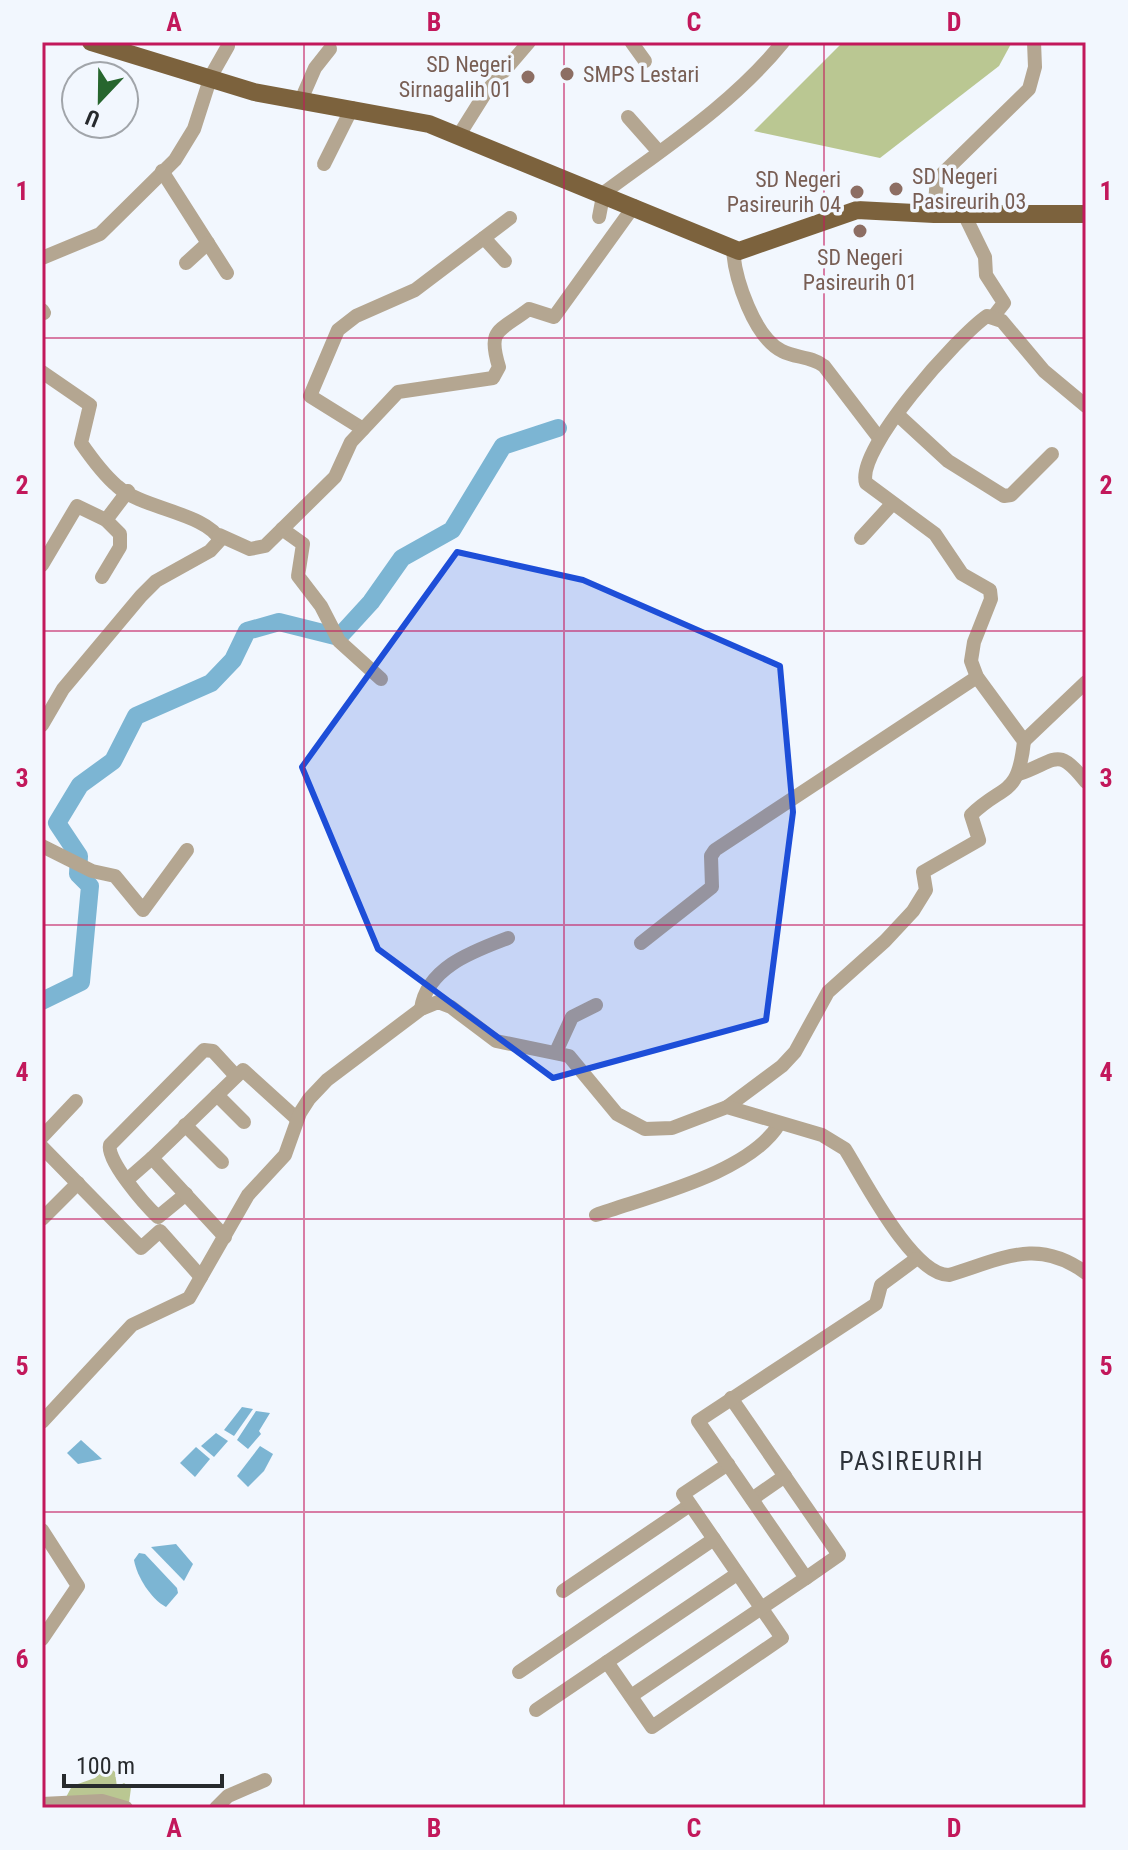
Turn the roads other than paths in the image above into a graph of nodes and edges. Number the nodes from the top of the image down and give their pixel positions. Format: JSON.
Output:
{"nodes":[{"id":1,"x":91,"y":42,"type":"edge"},
{"id":2,"x":529,"y":42,"type":"edge"},
{"id":3,"x":632,"y":42,"type":"edge"},
{"id":4,"x":783,"y":42,"type":"edge"},
{"id":5,"x":1034,"y":42,"type":"edge"},
{"id":6,"x":228,"y":46,"type":"dead end"},
{"id":7,"x":330,"y":49,"type":"dead end"},
{"id":8,"x":645,"y":61,"type":"dead end"},
{"id":9,"x":210,"y":81,"type":"junction"},
{"id":10,"x":301,"y":100,"type":"junction"},
{"id":11,"x":352,"y":108,"type":"junction"},
{"id":12,"x":628,"y":117,"type":"dead end"},
{"id":13,"x":459,"y":135,"type":"junction"},
{"id":14,"x":659,"y":152,"type":"junction"},
{"id":15,"x":324,"y":164,"type":"dead end"},
{"id":16,"x":162,"y":171,"type":"junction"},
{"id":17,"x":602,"y":195,"type":"junction"},
{"id":18,"x":634,"y":206,"type":"junction"},
{"id":19,"x":963,"y":212,"type":"junction"},
{"id":20,"x":934,"y":214,"type":"junction"},
{"id":21,"x":1086,"y":214,"type":"edge"},
{"id":22,"x":599,"y":217,"type":"dead end"},
{"id":23,"x":510,"y":218,"type":"dead end"},
{"id":24,"x":484,"y":238,"type":"junction"},
{"id":25,"x":208,"y":243,"type":"junction"},
{"id":26,"x":733,"y":250,"type":"junction"},
{"id":27,"x":42,"y":258,"type":"edge"},
{"id":28,"x":505,"y":261,"type":"dead end"},
{"id":29,"x":186,"y":263,"type":"dead end"},
{"id":30,"x":227,"y":273,"type":"dead end"},
{"id":31,"x":993,"y":317,"type":"junction"},
{"id":32,"x":42,"y":372,"type":"edge"},
{"id":33,"x":1086,"y":406,"type":"edge"},
{"id":34,"x":898,"y":415,"type":"junction"},
{"id":35,"x":363,"y":429,"type":"junction"},
{"id":36,"x":879,"y":438,"type":"junction"},
{"id":37,"x":1052,"y":454,"type":"dead end"},
{"id":38,"x":128,"y":491,"type":"junction"},
{"id":39,"x":892,"y":504,"type":"junction"},
{"id":40,"x":106,"y":520,"type":"junction"},
{"id":41,"x":282,"y":529,"type":"junction"},
{"id":42,"x":219,"y":535,"type":"junction"},
{"id":43,"x":861,"y":538,"type":"dead end"},
{"id":44,"x":42,"y":565,"type":"edge"},
{"id":45,"x":102,"y":577,"type":"dead end"},
{"id":46,"x":977,"y":677,"type":"junction"},
{"id":47,"x":381,"y":679,"type":"dead end"},
{"id":48,"x":1086,"y":682,"type":"edge"},
{"id":49,"x":42,"y":725,"type":"edge"},
{"id":50,"x":1024,"y":741,"type":"junction"},
{"id":51,"x":1019,"y":774,"type":"junction"},
{"id":52,"x":1086,"y":782,"type":"edge"},
{"id":53,"x":42,"y":846,"type":"edge"},
{"id":54,"x":187,"y":850,"type":"dead end"},
{"id":55,"x":508,"y":938,"type":"dead end"},
{"id":56,"x":641,"y":943,"type":"dead end"},
{"id":57,"x":596,"y":1005,"type":"dead end"},
{"id":58,"x":421,"y":1009,"type":"junction"},
{"id":59,"x":556,"y":1052,"type":"junction"},
{"id":60,"x":236,"y":1076,"type":"junction"},
{"id":61,"x":217,"y":1095,"type":"junction"},
{"id":62,"x":76,"y":1101,"type":"dead end"},
{"id":63,"x":727,"y":1107,"type":"junction"},
{"id":64,"x":297,"y":1119,"type":"junction"},
{"id":65,"x":244,"y":1122,"type":"dead end"},
{"id":66,"x":779,"y":1124,"type":"junction"},
{"id":67,"x":185,"y":1125,"type":"junction"},
{"id":68,"x":42,"y":1137,"type":"edge"},
{"id":69,"x":42,"y":1147,"type":"edge"},
{"id":70,"x":152,"y":1158,"type":"junction"},
{"id":71,"x":222,"y":1162,"type":"dead end"},
{"id":72,"x":128,"y":1179,"type":"junction"},
{"id":73,"x":78,"y":1183,"type":"junction"},
{"id":74,"x":186,"y":1194,"type":"junction"},
{"id":75,"x":596,"y":1215,"type":"dead end"},
{"id":76,"x":42,"y":1219,"type":"edge"},
{"id":77,"x":225,"y":1237,"type":"junction"},
{"id":78,"x":916,"y":1259,"type":"junction"},
{"id":79,"x":1086,"y":1273,"type":"edge"},
{"id":80,"x":201,"y":1277,"type":"junction"},
{"id":81,"x":731,"y":1398,"type":"junction"},
{"id":82,"x":45,"y":1414,"type":"edge"},
{"id":83,"x":728,"y":1464,"type":"junction"},
{"id":84,"x":785,"y":1476,"type":"junction"},
{"id":85,"x":752,"y":1499,"type":"junction"},
{"id":86,"x":690,"y":1505,"type":"junction"},
{"id":87,"x":42,"y":1530,"type":"edge"},
{"id":88,"x":714,"y":1539,"type":"junction"},
{"id":89,"x":737,"y":1574,"type":"junction"},
{"id":90,"x":806,"y":1578,"type":"junction"},
{"id":91,"x":563,"y":1591,"type":"dead end"},
{"id":92,"x":761,"y":1608,"type":"junction"},
{"id":93,"x":42,"y":1639,"type":"edge"},
{"id":94,"x":607,"y":1662,"type":"junction"},
{"id":95,"x":519,"y":1672,"type":"dead end"},
{"id":96,"x":631,"y":1696,"type":"junction"},
{"id":97,"x":536,"y":1710,"type":"dead end"},
{"id":98,"x":265,"y":1780,"type":"dead end"},
{"id":99,"x":42,"y":1804,"type":"edge"},
{"id":100,"x":126,"y":1808,"type":"edge"},
{"id":101,"x":216,"y":1808,"type":"edge"}],
"edges":[{"from":1,"to":9,"type":"main road"},
{"from":2,"to":13,"type":"street"},
{"from":3,"to":8,"type":"street"},
{"from":4,"to":14,"type":"street"},
{"from":5,"to":20,"type":"street"},
{"from":6,"to":9,"type":"street"},
{"from":7,"to":10,"type":"street"},
{"from":9,"to":10,"type":"main road"},
{"from":9,"to":16,"type":"street"},
{"from":10,"to":11,"type":"main road"},
{"from":11,"to":13,"type":"main road"},
{"from":11,"to":15,"type":"street"},
{"from":12,"to":14,"type":"street"},
{"from":13,"to":17,"type":"main road"},
{"from":14,"to":17,"type":"street"},
{"from":16,"to":25,"type":"street"},
{"from":16,"to":27,"type":"street"},
{"from":17,"to":18,"type":"main road"},
{"from":17,"to":22,"type":"street"},
{"from":18,"to":26,"type":"main road"},
{"from":18,"to":35,"type":"street"},
{"from":19,"to":20,"type":"main road"},
{"from":19,"to":21,"type":"main road"},
{"from":19,"to":31,"type":"street"},
{"from":20,"to":26,"type":"main road"},
{"from":23,"to":24,"type":"street"},
{"from":24,"to":28,"type":"street"},
{"from":24,"to":35,"type":"street"},
{"from":25,"to":29,"type":"street"},
{"from":25,"to":30,"type":"street"},
{"from":26,"to":36,"type":"street"},
{"from":31,"to":33,"type":"street"},
{"from":31,"to":34,"type":"street"},
{"from":32,"to":38,"type":"street"},
{"from":34,"to":36,"type":"street"},
{"from":34,"to":37,"type":"street"},
{"from":35,"to":41,"type":"street"},
{"from":36,"to":39,"type":"street"},
{"from":38,"to":40,"type":"street"},
{"from":38,"to":42,"type":"street"},
{"from":39,"to":43,"type":"street"},
{"from":39,"to":46,"type":"street"},
{"from":40,"to":44,"type":"street"},
{"from":40,"to":45,"type":"street"},
{"from":41,"to":42,"type":"street"},
{"from":41,"to":47,"type":"street"},
{"from":42,"to":49,"type":"street"},
{"from":46,"to":50,"type":"street"},
{"from":46,"to":56,"type":"street"},
{"from":48,"to":50,"type":"street"},
{"from":50,"to":51,"type":"street"},
{"from":51,"to":52,"type":"street"},
{"from":51,"to":63,"type":"street"},
{"from":53,"to":54,"type":"street"},
{"from":55,"to":58,"type":"street"},
{"from":57,"to":59,"type":"street"},
{"from":58,"to":59,"type":"street"},
{"from":58,"to":64,"type":"street"},
{"from":59,"to":63,"type":"street"},
{"from":60,"to":61,"type":"street"},
{"from":60,"to":64,"type":"street"},
{"from":60,"to":72,"type":"street"},
{"from":61,"to":65,"type":"street"},
{"from":61,"to":67,"type":"street"},
{"from":62,"to":68,"type":"street"},
{"from":63,"to":66,"type":"street"},
{"from":64,"to":77,"type":"street"},
{"from":66,"to":75,"type":"street"},
{"from":66,"to":78,"type":"street"},
{"from":67,"to":70,"type":"street"},
{"from":67,"to":71,"type":"street"},
{"from":69,"to":73,"type":"street"},
{"from":70,"to":72,"type":"street"},
{"from":70,"to":74,"type":"street"},
{"from":72,"to":74,"type":"street"},
{"from":73,"to":76,"type":"street"},
{"from":73,"to":80,"type":"street"},
{"from":74,"to":77,"type":"street"},
{"from":77,"to":80,"type":"street"},
{"from":78,"to":79,"type":"street"},
{"from":78,"to":81,"type":"street"},
{"from":80,"to":82,"type":"street"},
{"from":81,"to":83,"type":"street"},
{"from":81,"to":84,"type":"street"},
{"from":83,"to":85,"type":"street"},
{"from":83,"to":86,"type":"street"},
{"from":84,"to":85,"type":"street"},
{"from":84,"to":90,"type":"street"},
{"from":85,"to":90,"type":"street"},
{"from":86,"to":88,"type":"street"},
{"from":86,"to":91,"type":"street"},
{"from":87,"to":93,"type":"street"},
{"from":88,"to":89,"type":"street"},
{"from":88,"to":95,"type":"street"},
{"from":89,"to":92,"type":"street"},
{"from":89,"to":94,"type":"street"},
{"from":90,"to":92,"type":"street"},
{"from":92,"to":96,"type":"street"},
{"from":92,"to":96,"type":"street"},
{"from":94,"to":96,"type":"street"},
{"from":94,"to":97,"type":"street"},
{"from":98,"to":101,"type":"street"},
{"from":99,"to":100,"type":"street"}]}
